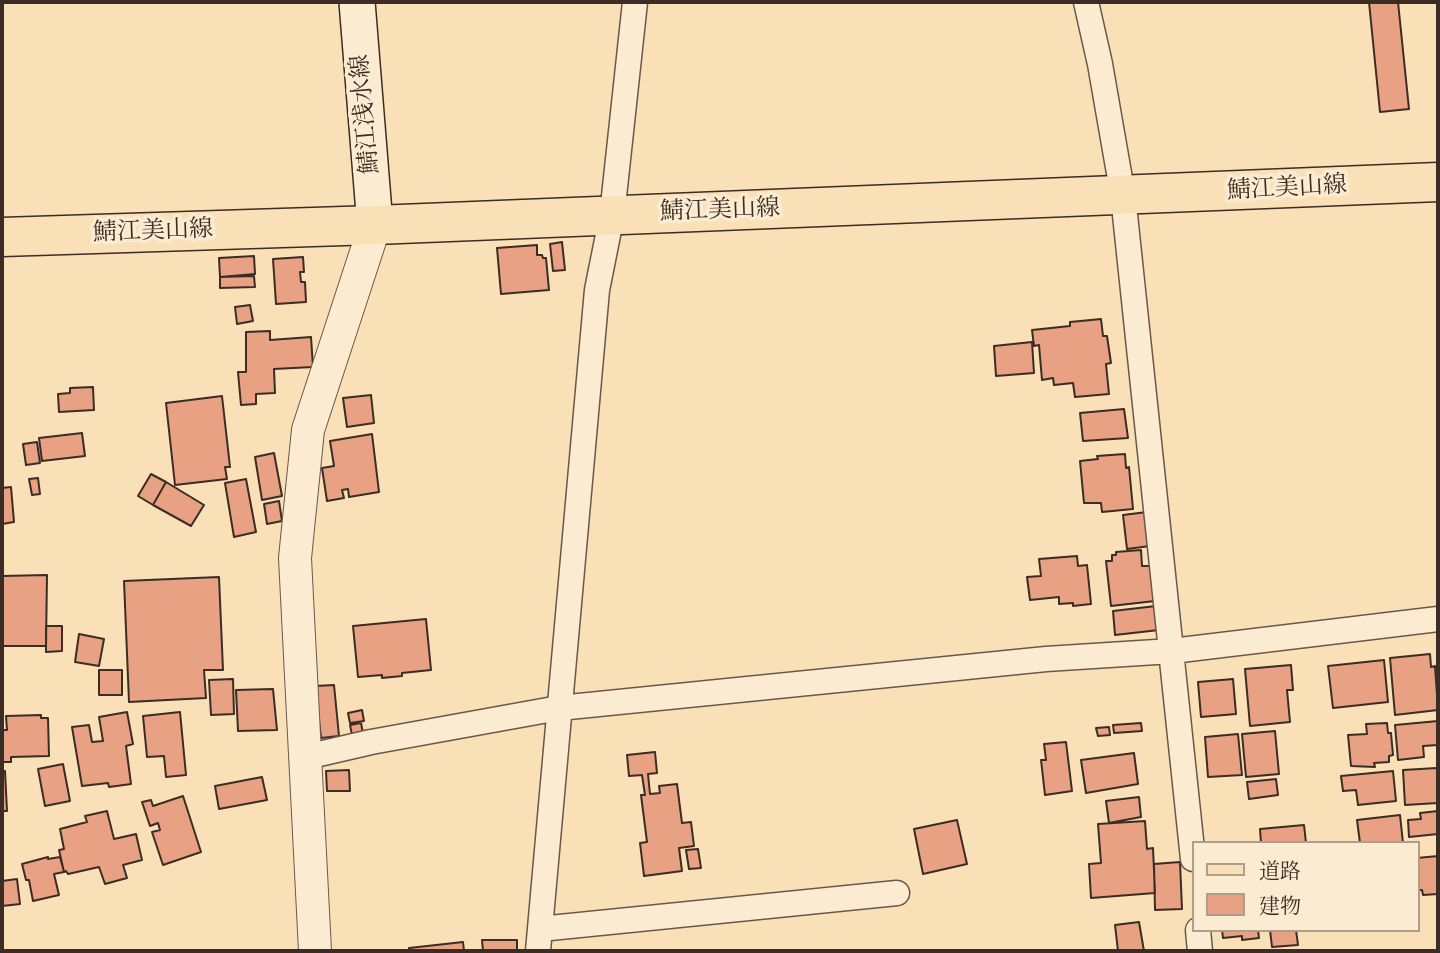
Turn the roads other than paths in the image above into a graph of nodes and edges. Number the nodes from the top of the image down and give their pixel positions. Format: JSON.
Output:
{"nodes":[{"id":1,"x":357,"y":2,"type":"edge"},
{"id":2,"x":635,"y":2,"type":"edge"},
{"id":3,"x":1086,"y":2,"type":"edge"},
{"id":4,"x":1438,"y":182,"type":"edge"},
{"id":5,"x":1123,"y":196,"type":"junction"},
{"id":6,"x":612,"y":215,"type":"junction"},
{"id":7,"x":375,"y":225,"type":"junction"},
{"id":8,"x":2,"y":237,"type":"edge"},
{"id":9,"x":1438,"y":619,"type":"edge"},
{"id":10,"x":1172,"y":651,"type":"junction"},
{"id":11,"x":559,"y":708,"type":"junction"},
{"id":12,"x":306,"y":757,"type":"junction"},
{"id":13,"x":1192,"y":849,"type":"edge"},
{"id":14,"x":897,"y":893,"type":"dead end"},
{"id":15,"x":1198,"y":932,"type":"edge"},
{"id":16,"x":539,"y":940,"type":"edge"},
{"id":17,"x":315,"y":951,"type":"edge"},
{"id":18,"x":1200,"y":951,"type":"edge"}],
"edges":[{"from":1,"to":7,"type":"main road","name":"鯖江浅水線"},
{"from":2,"to":6,"type":"street"},
{"from":3,"to":5,"type":"street"},
{"from":4,"to":5,"type":"main road","name":"鯖江美山線"},
{"from":5,"to":6,"type":"main road","name":"鯖江美山線"},
{"from":5,"to":10,"type":"street"},
{"from":6,"to":7,"type":"main road","name":"鯖江美山線"},
{"from":6,"to":11,"type":"street"},
{"from":7,"to":8,"type":"main road","name":"鯖江美山線"},
{"from":7,"to":12,"type":"street"},
{"from":9,"to":10,"type":"street"},
{"from":10,"to":11,"type":"street"},
{"from":10,"to":13,"type":"street"},
{"from":11,"to":12,"type":"street"},
{"from":11,"to":16,"type":"street"},
{"from":12,"to":17,"type":"street"},
{"from":14,"to":16,"type":"street"},
{"from":15,"to":18,"type":"street"}]}
